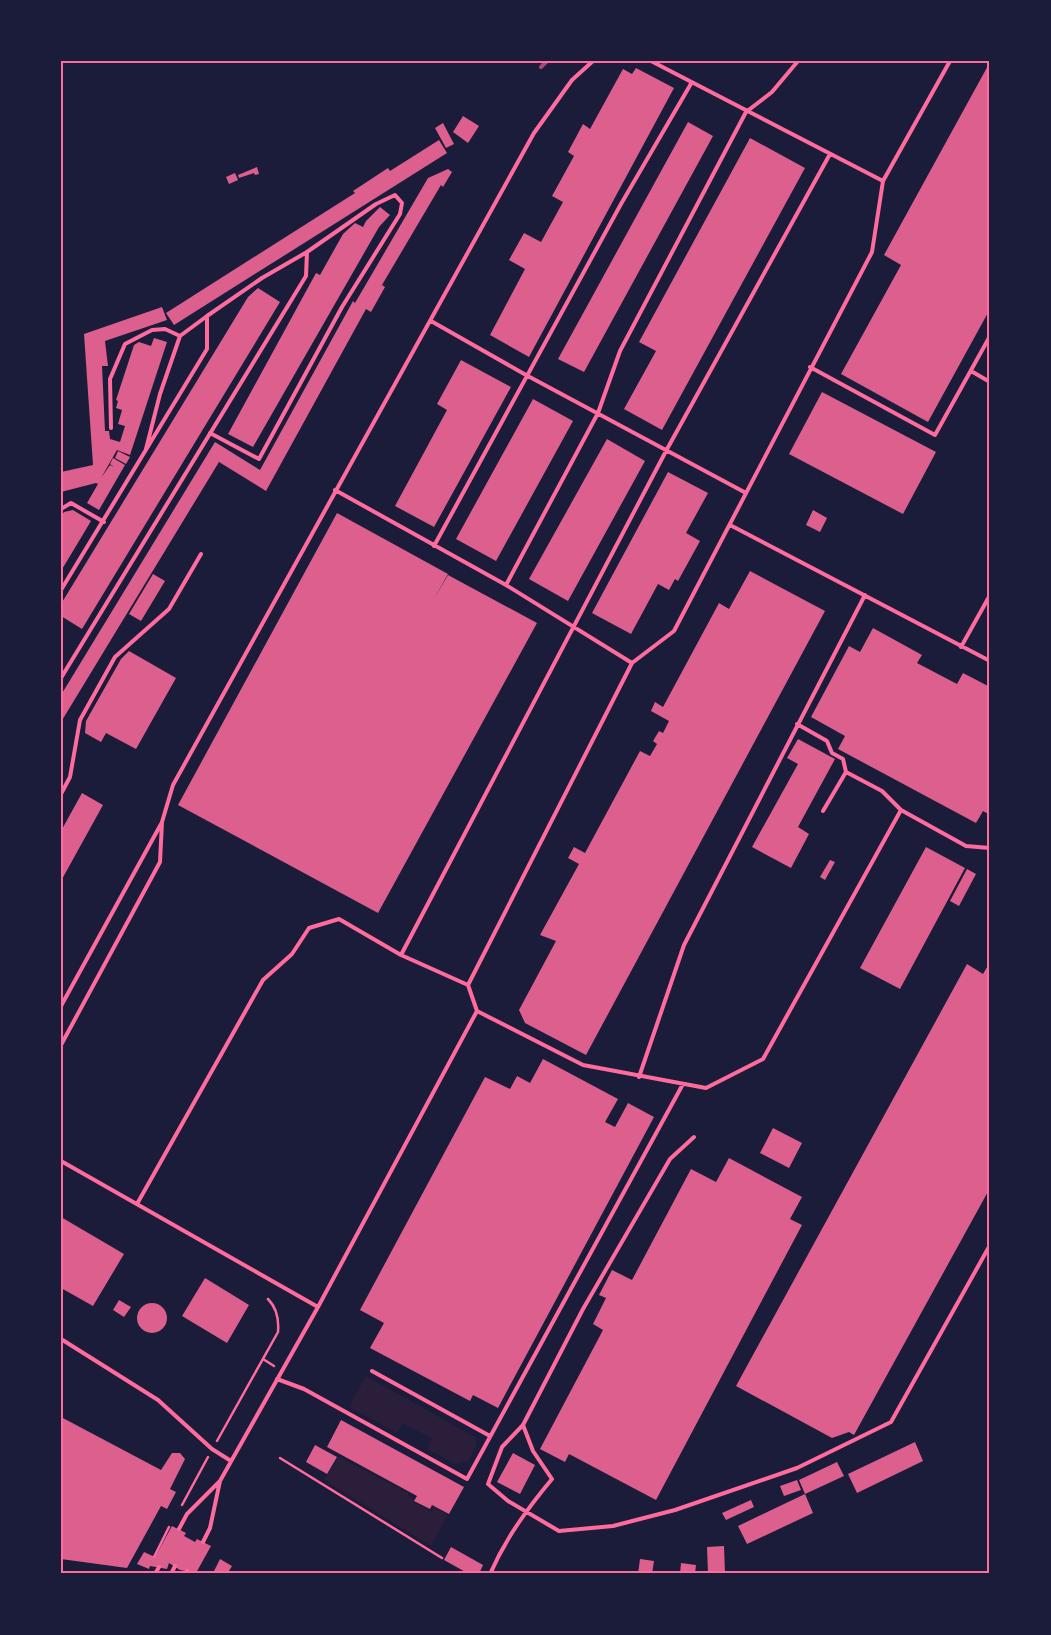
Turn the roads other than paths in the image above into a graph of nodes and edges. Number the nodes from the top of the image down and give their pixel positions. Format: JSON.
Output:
{"nodes":[{"id":1,"x":592,"y":61,"type":"edge"},
{"id":2,"x":651,"y":61,"type":"edge"},
{"id":3,"x":798,"y":61,"type":"edge"},
{"id":4,"x":950,"y":61,"type":"edge"},
{"id":5,"x":692,"y":82,"type":"junction"},
{"id":6,"x":746,"y":112,"type":"junction"},
{"id":7,"x":830,"y":154,"type":"junction"},
{"id":8,"x":883,"y":181,"type":"junction"},
{"id":9,"x":307,"y":252,"type":"junction"},
{"id":10,"x":207,"y":316,"type":"junction"},
{"id":11,"x":431,"y":321,"type":"junction"},
{"id":12,"x":180,"y":336,"type":"junction"},
{"id":13,"x":990,"y":336,"type":"edge"},
{"id":14,"x":810,"y":367,"type":"junction"},
{"id":15,"x":971,"y":371,"type":"junction"},
{"id":16,"x":526,"y":375,"type":"junction"},
{"id":17,"x":990,"y":382,"type":"edge"},
{"id":18,"x":598,"y":413,"type":"junction"},
{"id":19,"x":111,"y":428,"type":"dead end"},
{"id":20,"x":210,"y":433,"type":"junction"},
{"id":21,"x":666,"y":451,"type":"junction"},
{"id":22,"x":144,"y":454,"type":"junction"},
{"id":23,"x":335,"y":490,"type":"junction"},
{"id":24,"x":746,"y":493,"type":"junction"},
{"id":25,"x":61,"y":509,"type":"edge"},
{"id":26,"x":104,"y":522,"type":"junction"},
{"id":27,"x":730,"y":525,"type":"junction"},
{"id":28,"x":434,"y":546,"type":"junction"},
{"id":29,"x":201,"y":554,"type":"dead end"},
{"id":30,"x":506,"y":585,"type":"junction"},
{"id":31,"x":61,"y":590,"type":"edge"},
{"id":32,"x":865,"y":595,"type":"junction"},
{"id":33,"x":990,"y":595,"type":"edge"},
{"id":34,"x":572,"y":626,"type":"junction"},
{"id":35,"x":961,"y":646,"type":"junction"},
{"id":36,"x":990,"y":661,"type":"edge"},
{"id":37,"x":632,"y":663,"type":"junction"},
{"id":38,"x":61,"y":678,"type":"edge"},
{"id":39,"x":797,"y":724,"type":"junction"},
{"id":40,"x":846,"y":772,"type":"junction"},
{"id":41,"x":61,"y":794,"type":"edge"},
{"id":42,"x":901,"y":810,"type":"junction"},
{"id":43,"x":823,"y":811,"type":"dead end"},
{"id":44,"x":162,"y":822,"type":"junction"},
{"id":45,"x":990,"y":848,"type":"edge"},
{"id":46,"x":401,"y":955,"type":"junction"},
{"id":47,"x":468,"y":985,"type":"junction"},
{"id":48,"x":61,"y":1006,"type":"edge"},
{"id":49,"x":477,"y":1011,"type":"junction"},
{"id":50,"x":61,"y":1045,"type":"edge"},
{"id":51,"x":639,"y":1077,"type":"junction"},
{"id":52,"x":683,"y":1084,"type":"junction"},
{"id":53,"x":694,"y":1137,"type":"dead end"},
{"id":54,"x":61,"y":1161,"type":"edge"},
{"id":55,"x":137,"y":1204,"type":"junction"},
{"id":56,"x":990,"y":1245,"type":"edge"},
{"id":57,"x":318,"y":1307,"type":"junction"},
{"id":58,"x":61,"y":1339,"type":"edge"},
{"id":59,"x":372,"y":1371,"type":"dead end"},
{"id":60,"x":277,"y":1379,"type":"junction"},
{"id":61,"x":523,"y":1424,"type":"junction"},
{"id":62,"x":490,"y":1436,"type":"junction"},
{"id":63,"x":231,"y":1461,"type":"junction"},
{"id":64,"x":220,"y":1481,"type":"junction"},
{"id":65,"x":524,"y":1512,"type":"junction"},
{"id":66,"x":179,"y":1529,"type":"dead end"},
{"id":67,"x":203,"y":1542,"type":"dead end"},
{"id":68,"x":175,"y":1566,"type":"dead end"},
{"id":69,"x":159,"y":1567,"type":"dead end"},
{"id":70,"x":155,"y":1574,"type":"edge"},
{"id":71,"x":171,"y":1574,"type":"edge"},
{"id":72,"x":490,"y":1574,"type":"edge"}],
"edges":[{"from":1,"to":11,"type":"lane"},
{"from":2,"to":5,"type":"lane"},
{"from":3,"to":6,"type":"lane"},
{"from":4,"to":8,"type":"lane"},
{"from":5,"to":6,"type":"lane"},
{"from":5,"to":16,"type":"lane"},
{"from":6,"to":7,"type":"lane"},
{"from":6,"to":18,"type":"lane"},
{"from":7,"to":8,"type":"lane"},
{"from":7,"to":21,"type":"lane"},
{"from":8,"to":14,"type":"lane"},
{"from":9,"to":10,"type":"lane"},
{"from":9,"to":20,"type":"lane"},
{"from":9,"to":20,"type":"lane"},
{"from":10,"to":12,"type":"lane"},
{"from":10,"to":22,"type":"lane"},
{"from":11,"to":16,"type":"lane"},
{"from":11,"to":23,"type":"lane"},
{"from":12,"to":19,"type":"lane"},
{"from":12,"to":22,"type":"lane"},
{"from":13,"to":15,"type":"lane"},
{"from":14,"to":15,"type":"lane"},
{"from":14,"to":24,"type":"lane"},
{"from":15,"to":17,"type":"lane"},
{"from":16,"to":18,"type":"lane"},
{"from":16,"to":28,"type":"lane"},
{"from":18,"to":21,"type":"lane"},
{"from":18,"to":30,"type":"lane"},
{"from":20,"to":38,"type":"lane"},
{"from":21,"to":24,"type":"lane"},
{"from":21,"to":34,"type":"lane"},
{"from":22,"to":26,"type":"lane"},
{"from":23,"to":28,"type":"lane"},
{"from":23,"to":44,"type":"lane"},
{"from":24,"to":27,"type":"lane"},
{"from":25,"to":26,"type":"lane"},
{"from":26,"to":31,"type":"lane"},
{"from":27,"to":32,"type":"lane"},
{"from":27,"to":37,"type":"lane"},
{"from":28,"to":30,"type":"lane"},
{"from":29,"to":41,"type":"lane"},
{"from":30,"to":34,"type":"lane"},
{"from":32,"to":35,"type":"lane"},
{"from":32,"to":39,"type":"lane"},
{"from":33,"to":35,"type":"lane"},
{"from":34,"to":37,"type":"lane"},
{"from":34,"to":46,"type":"lane"},
{"from":35,"to":36,"type":"lane"},
{"from":37,"to":47,"type":"lane"},
{"from":39,"to":40,"type":"lane"},
{"from":39,"to":51,"type":"lane"},
{"from":40,"to":42,"type":"lane"},
{"from":40,"to":43,"type":"lane"},
{"from":42,"to":45,"type":"lane"},
{"from":42,"to":52,"type":"lane"},
{"from":44,"to":48,"type":"lane"},
{"from":44,"to":50,"type":"lane"},
{"from":46,"to":47,"type":"lane"},
{"from":46,"to":55,"type":"lane"},
{"from":47,"to":49,"type":"lane"},
{"from":49,"to":51,"type":"lane"},
{"from":49,"to":57,"type":"lane"},
{"from":51,"to":52,"type":"lane"},
{"from":52,"to":62,"type":"lane"},
{"from":53,"to":61,"type":"lane"},
{"from":54,"to":55,"type":"lane"},
{"from":55,"to":57,"type":"lane"},
{"from":56,"to":65,"type":"lane"},
{"from":57,"to":60,"type":"lane"},
{"from":58,"to":63,"type":"lane"},
{"from":59,"to":62,"type":"lane"},
{"from":60,"to":62,"type":"lane"},
{"from":60,"to":63,"type":"lane"},
{"from":61,"to":65,"type":"lane"},
{"from":61,"to":65,"type":"lane"},
{"from":63,"to":64,"type":"lane"},
{"from":64,"to":66,"type":"lane"},
{"from":64,"to":67,"type":"lane"},
{"from":65,"to":72,"type":"lane"},
{"from":68,"to":71,"type":"lane"},
{"from":69,"to":70,"type":"lane"}]}
